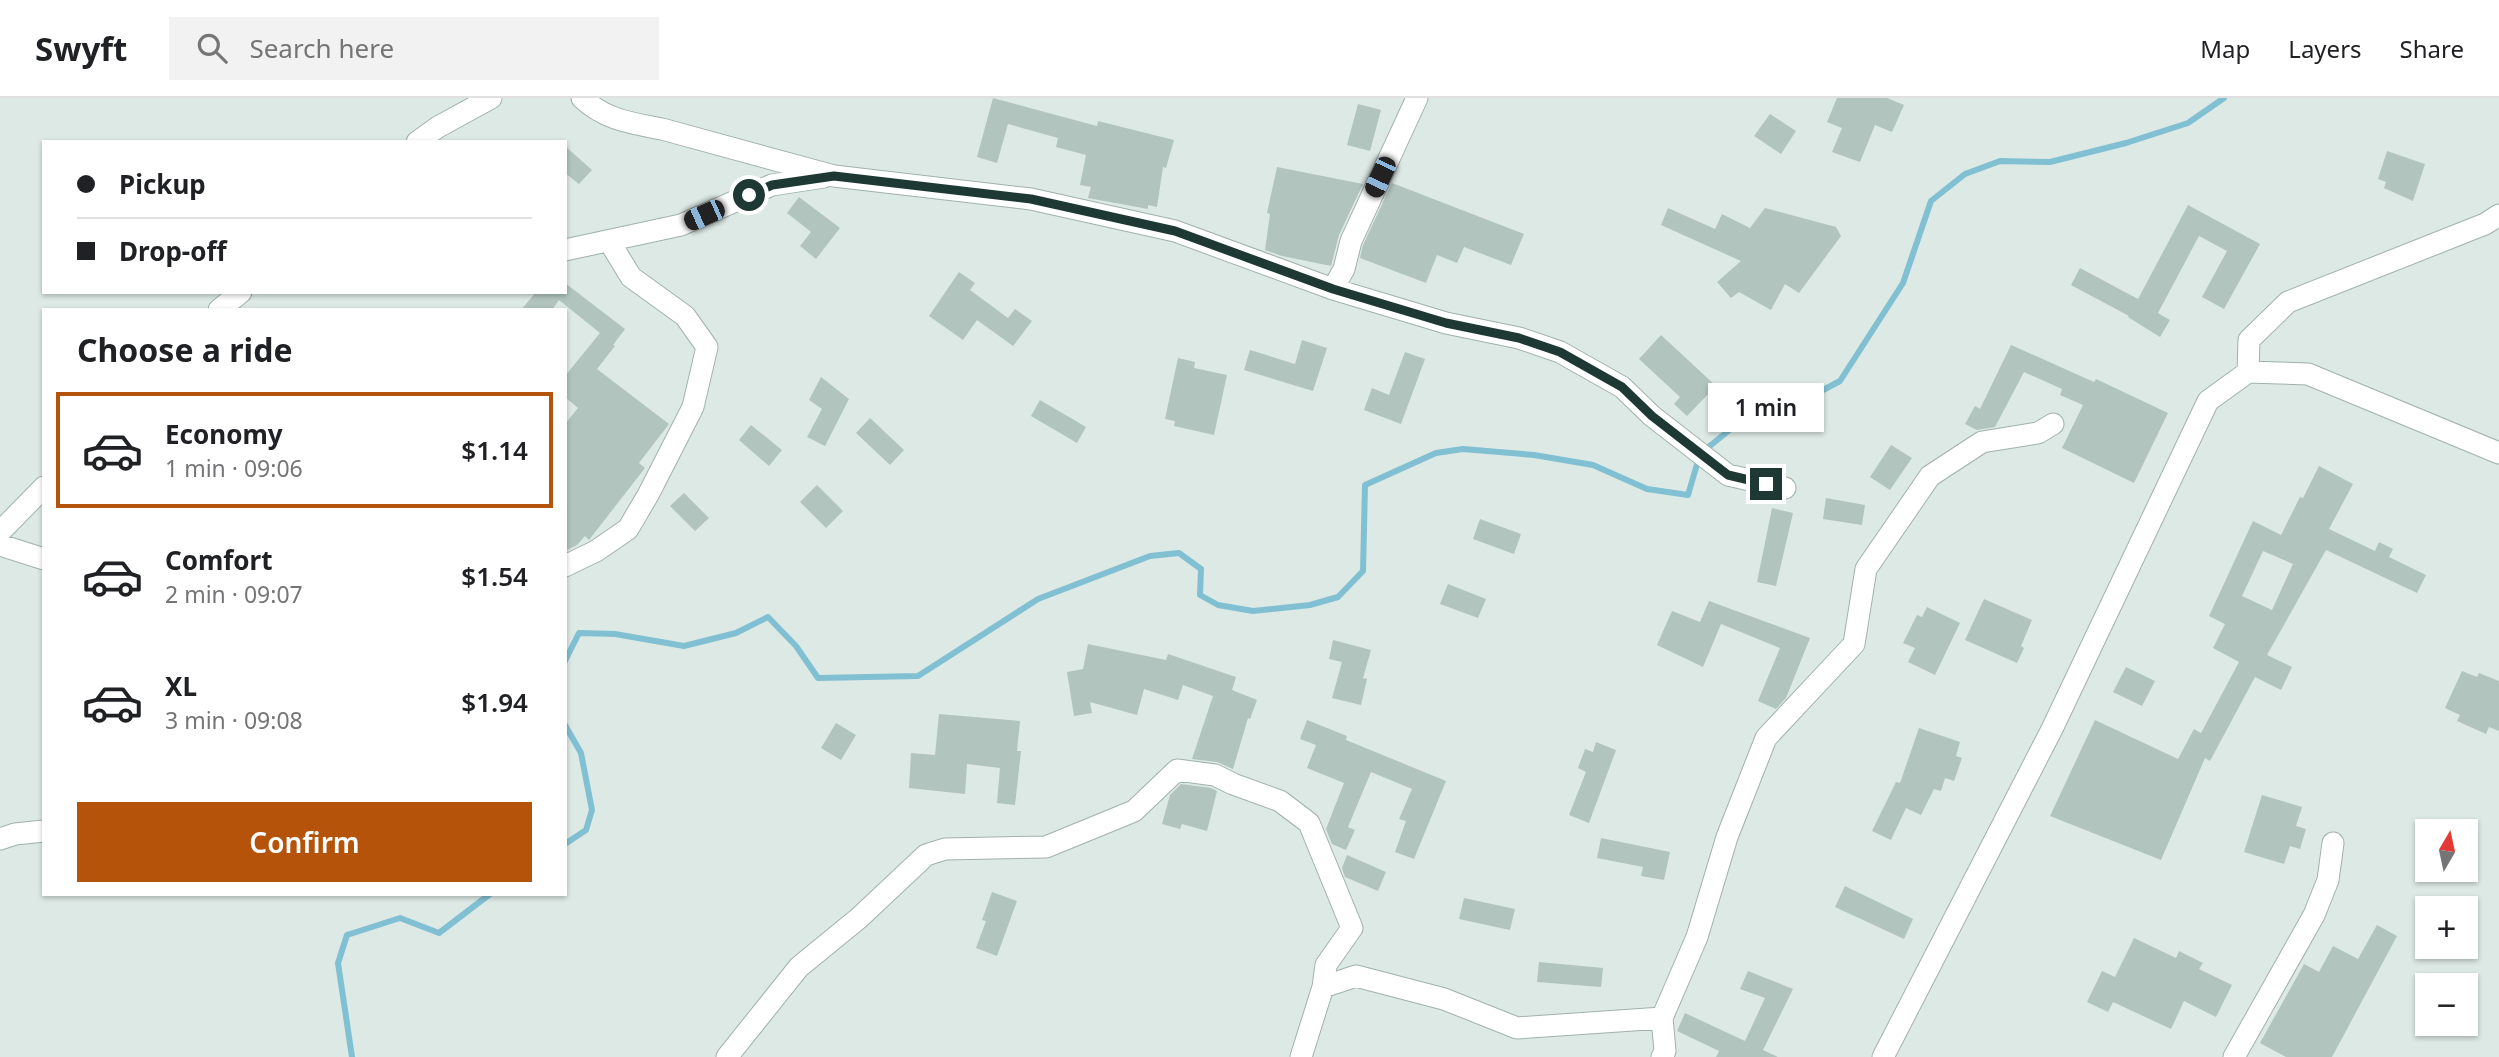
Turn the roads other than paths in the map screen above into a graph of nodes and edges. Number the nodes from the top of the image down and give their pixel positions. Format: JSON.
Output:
{"nodes":[{"id":1,"x":491,"y":98,"type":"edge"},
{"id":2,"x":582,"y":98,"type":"edge"},
{"id":3,"x":1417,"y":98,"type":"edge"},
{"id":4,"x":420,"y":140,"type":"edge"},
{"id":5,"x":834,"y":176,"type":"junction"},
{"id":6,"x":2499,"y":215,"type":"edge"},
{"id":7,"x":609,"y":242,"type":"junction"},
{"id":8,"x":567,"y":250,"type":"edge"},
{"id":9,"x":1333,"y":289,"type":"junction"},
{"id":10,"x":239,"y":294,"type":"edge"},
{"id":11,"x":221,"y":308,"type":"edge"},
{"id":12,"x":2248,"y":372,"type":"junction"},
{"id":13,"x":2053,"y":424,"type":"dead end"},
{"id":14,"x":2499,"y":453,"type":"edge"},
{"id":15,"x":1784,"y":488,"type":"dead end"},
{"id":16,"x":42,"y":489,"type":"edge"},
{"id":17,"x":0,"y":532,"type":"edge"},
{"id":18,"x":0,"y":545,"type":"edge"},
{"id":19,"x":42,"y":558,"type":"edge"},
{"id":20,"x":567,"y":565,"type":"edge"},
{"id":21,"x":42,"y":831,"type":"edge"},
{"id":22,"x":0,"y":839,"type":"edge"},
{"id":23,"x":2333,"y":843,"type":"dead end"},
{"id":24,"x":1323,"y":987,"type":"junction"},
{"id":25,"x":1662,"y":1018,"type":"junction"},
{"id":26,"x":1668,"y":1055,"type":"edge"},
{"id":27,"x":727,"y":1057,"type":"edge"},
{"id":28,"x":1301,"y":1057,"type":"edge"},
{"id":29,"x":1883,"y":1057,"type":"edge"},
{"id":30,"x":2234,"y":1057,"type":"edge"}],
"edges":[{"from":1,"to":4,"type":"street"},
{"from":2,"to":5,"type":"street"},
{"from":3,"to":9,"type":"street"},
{"from":5,"to":7,"type":"street"},
{"from":5,"to":9,"type":"street"},
{"from":6,"to":12,"type":"street"},
{"from":7,"to":8,"type":"street"},
{"from":7,"to":20,"type":"street"},
{"from":9,"to":15,"type":"street"},
{"from":10,"to":11,"type":"street"},
{"from":12,"to":14,"type":"street"},
{"from":12,"to":29,"type":"street"},
{"from":13,"to":25,"type":"street"},
{"from":16,"to":17,"type":"street"},
{"from":18,"to":19,"type":"street"},
{"from":21,"to":22,"type":"street"},
{"from":23,"to":30,"type":"street"},
{"from":24,"to":25,"type":"street"},
{"from":24,"to":27,"type":"street"},
{"from":24,"to":28,"type":"street"},
{"from":25,"to":26,"type":"street"}]}
